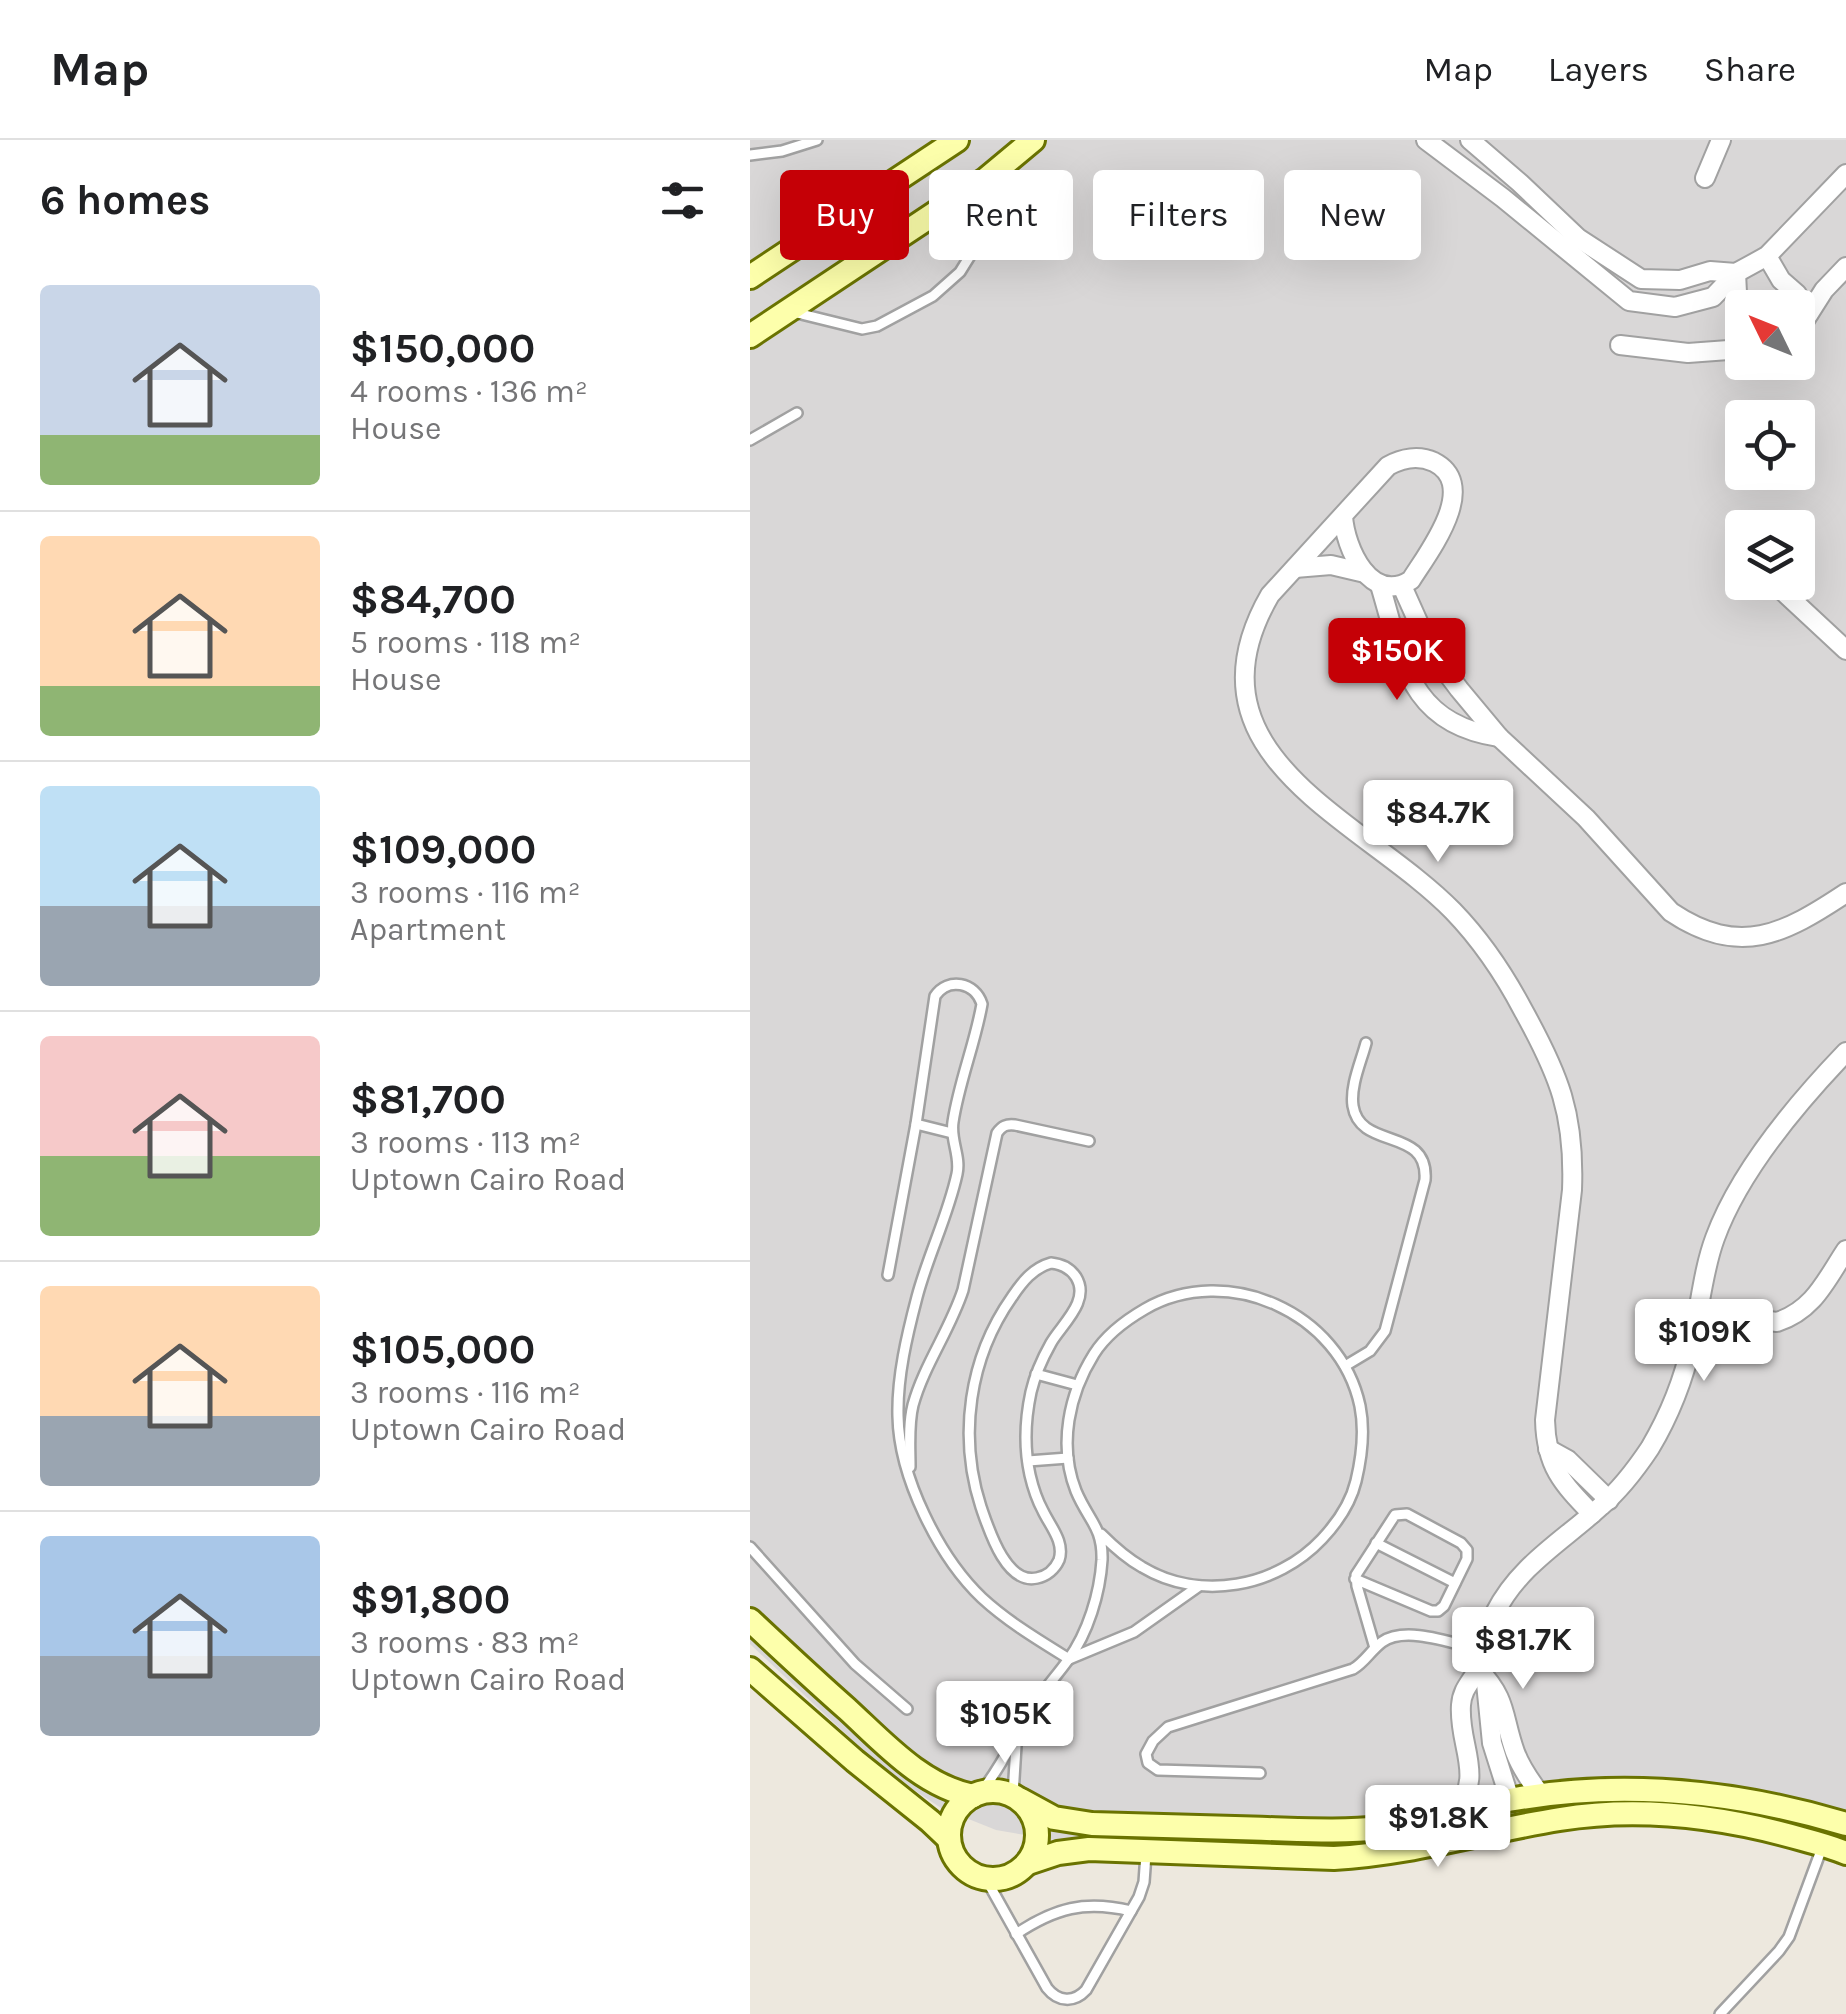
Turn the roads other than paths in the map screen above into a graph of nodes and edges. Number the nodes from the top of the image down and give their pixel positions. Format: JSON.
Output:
{"nodes":[{"id":1,"x":817,"y":140,"type":"edge"},
{"id":2,"x":957,"y":140,"type":"edge"},
{"id":3,"x":1032,"y":140,"type":"edge"},
{"id":4,"x":1426,"y":140,"type":"edge"},
{"id":5,"x":1470,"y":140,"type":"edge"},
{"id":6,"x":1721,"y":140,"type":"edge"},
{"id":7,"x":750,"y":155,"type":"edge"},
{"id":8,"x":998,"y":170,"type":"edge"},
{"id":9,"x":1846,"y":174,"type":"edge"},
{"id":10,"x":1706,"y":178,"type":"dead end"},
{"id":11,"x":1520,"y":183,"type":"junction"},
{"id":12,"x":1503,"y":198,"type":"junction"},
{"id":13,"x":929,"y":218,"type":"edge"},
{"id":14,"x":1767,"y":256,"type":"junction"},
{"id":15,"x":967,"y":260,"type":"edge"},
{"id":16,"x":1846,"y":266,"type":"edge"},
{"id":17,"x":1736,"y":273,"type":"junction"},
{"id":18,"x":750,"y":276,"type":"edge"},
{"id":19,"x":1641,"y":279,"type":"junction"},
{"id":20,"x":1737,"y":290,"type":"edge"},
{"id":21,"x":1792,"y":290,"type":"edge"},
{"id":22,"x":1630,"y":301,"type":"junction"},
{"id":23,"x":1815,"y":303,"type":"edge"},
{"id":24,"x":790,"y":311,"type":"junction"},
{"id":25,"x":750,"y":336,"type":"edge"},
{"id":26,"x":1620,"y":345,"type":"dead end"},
{"id":27,"x":1725,"y":351,"type":"edge"},
{"id":28,"x":798,"y":413,"type":"dead end"},
{"id":29,"x":750,"y":440,"type":"edge"},
{"id":30,"x":1343,"y":516,"type":"junction"},
{"id":31,"x":1296,"y":568,"type":"junction"},
{"id":32,"x":1373,"y":579,"type":"junction"},
{"id":33,"x":1402,"y":586,"type":"junction"},
{"id":34,"x":1792,"y":600,"type":"edge"},
{"id":35,"x":1846,"y":650,"type":"edge"},
{"id":36,"x":1499,"y":737,"type":"junction"},
{"id":37,"x":1846,"y":893,"type":"edge"},
{"id":38,"x":1366,"y":1043,"type":"dead end"},
{"id":39,"x":1846,"y":1052,"type":"edge"},
{"id":40,"x":916,"y":1124,"type":"junction"},
{"id":41,"x":952,"y":1133,"type":"junction"},
{"id":42,"x":1089,"y":1141,"type":"dead end"},
{"id":43,"x":1846,"y":1250,"type":"edge"},
{"id":44,"x":888,"y":1275,"type":"dead end"},
{"id":45,"x":1698,"y":1312,"type":"junction"},
{"id":46,"x":1345,"y":1366,"type":"junction"},
{"id":47,"x":1036,"y":1374,"type":"junction"},
{"id":48,"x":1077,"y":1385,"type":"junction"},
{"id":49,"x":1548,"y":1449,"type":"junction"},
{"id":50,"x":1068,"y":1458,"type":"junction"},
{"id":51,"x":1028,"y":1461,"type":"junction"},
{"id":52,"x":910,"y":1475,"type":"junction"},
{"id":53,"x":1609,"y":1500,"type":"junction"},
{"id":54,"x":1592,"y":1514,"type":"junction"},
{"id":55,"x":1101,"y":1534,"type":"junction"},
{"id":56,"x":1376,"y":1543,"type":"junction"},
{"id":57,"x":750,"y":1547,"type":"edge"},
{"id":58,"x":1356,"y":1580,"type":"junction"},
{"id":59,"x":1456,"y":1582,"type":"junction"},
{"id":60,"x":1199,"y":1586,"type":"junction"},
{"id":61,"x":750,"y":1620,"type":"edge"},
{"id":62,"x":1375,"y":1648,"type":"junction"},
{"id":63,"x":1482,"y":1650,"type":"junction"},
{"id":64,"x":1069,"y":1660,"type":"junction"},
{"id":65,"x":750,"y":1669,"type":"edge"},
{"id":66,"x":1478,"y":1669,"type":"junction"},
{"id":67,"x":907,"y":1708,"type":"dead end"},
{"id":68,"x":1018,"y":1738,"type":"junction"},
{"id":69,"x":1260,"y":1772,"type":"dead end"},
{"id":70,"x":977,"y":1794,"type":"junction"},
{"id":71,"x":1541,"y":1795,"type":"junction"},
{"id":72,"x":1017,"y":1798,"type":"junction"},
{"id":73,"x":1510,"y":1800,"type":"junction"},
{"id":74,"x":1454,"y":1814,"type":"junction"},
{"id":75,"x":1846,"y":1824,"type":"edge"},
{"id":76,"x":949,"y":1839,"type":"junction"},
{"id":77,"x":1823,"y":1845,"type":"junction"},
{"id":78,"x":1146,"y":1852,"type":"junction"},
{"id":79,"x":1396,"y":1852,"type":"junction"},
{"id":80,"x":1846,"y":1853,"type":"edge"},
{"id":81,"x":1028,"y":1864,"type":"junction"},
{"id":82,"x":986,"y":1879,"type":"junction"},
{"id":83,"x":1131,"y":1911,"type":"junction"},
{"id":84,"x":1016,"y":1934,"type":"junction"},
{"id":85,"x":1720,"y":2014,"type":"edge"}],
"edges":[{"from":1,"to":7,"type":"lane"},
{"from":2,"to":18,"type":"street"},
{"from":3,"to":8,"type":"street"},
{"from":4,"to":12,"type":"street"},
{"from":5,"to":11,"type":"street"},
{"from":6,"to":10,"type":"street"},
{"from":9,"to":14,"type":"street"},
{"from":11,"to":12,"type":"street"},
{"from":11,"to":19,"type":"street"},
{"from":12,"to":22,"type":"street"},
{"from":13,"to":24,"type":"street"},
{"from":14,"to":17,"type":"street"},
{"from":14,"to":21,"type":"street"},
{"from":15,"to":24,"type":"lane"},
{"from":16,"to":23,"type":"street"},
{"from":17,"to":19,"type":"street"},
{"from":17,"to":20,"type":"street"},
{"from":17,"to":22,"type":"street"},
{"from":19,"to":22,"type":"street"},
{"from":24,"to":25,"type":"street"},
{"from":26,"to":27,"type":"street"},
{"from":28,"to":29,"type":"lane"},
{"from":30,"to":31,"type":"street"},
{"from":30,"to":32,"type":"street"},
{"from":30,"to":33,"type":"street"},
{"from":31,"to":32,"type":"street"},
{"from":31,"to":49,"type":"street"},
{"from":32,"to":33,"type":"street"},
{"from":32,"to":36,"type":"street"},
{"from":33,"to":36,"type":"street"},
{"from":34,"to":35,"type":"street"},
{"from":36,"to":37,"type":"street"},
{"from":38,"to":46,"type":"lane"},
{"from":39,"to":45,"type":"street"},
{"from":40,"to":41,"type":"lane"},
{"from":40,"to":41,"type":"lane"},
{"from":40,"to":44,"type":"lane"},
{"from":41,"to":52,"type":"lane"},
{"from":42,"to":52,"type":"lane"},
{"from":43,"to":45,"type":"street"},
{"from":45,"to":53,"type":"street"},
{"from":46,"to":48,"type":"lane"},
{"from":46,"to":60,"type":"lane"},
{"from":47,"to":48,"type":"lane"},
{"from":47,"to":51,"type":"lane"},
{"from":47,"to":51,"type":"lane"},
{"from":48,"to":50,"type":"lane"},
{"from":49,"to":53,"type":"street"},
{"from":49,"to":54,"type":"street"},
{"from":50,"to":51,"type":"lane"},
{"from":50,"to":55,"type":"lane"},
{"from":52,"to":64,"type":"lane"},
{"from":53,"to":54,"type":"street"},
{"from":54,"to":63,"type":"street"},
{"from":55,"to":60,"type":"lane"},
{"from":55,"to":64,"type":"lane"},
{"from":56,"to":58,"type":"lane"},
{"from":56,"to":59,"type":"lane"},
{"from":56,"to":59,"type":"lane"},
{"from":57,"to":67,"type":"lane"},
{"from":58,"to":59,"type":"lane"},
{"from":58,"to":62,"type":"lane"},
{"from":60,"to":64,"type":"lane"},
{"from":61,"to":70,"type":"street"},
{"from":62,"to":63,"type":"lane"},
{"from":62,"to":69,"type":"lane"},
{"from":63,"to":66,"type":"street"},
{"from":64,"to":68,"type":"lane"},
{"from":65,"to":76,"type":"street"},
{"from":66,"to":71,"type":"street"},
{"from":66,"to":73,"type":"street"},
{"from":66,"to":74,"type":"street"},
{"from":68,"to":70,"type":"lane"},
{"from":68,"to":72,"type":"lane"},
{"from":70,"to":72,"type":"street"},
{"from":70,"to":76,"type":"street"},
{"from":71,"to":73,"type":"street"},
{"from":71,"to":75,"type":"street"},
{"from":72,"to":74,"type":"street"},
{"from":72,"to":81,"type":"street"},
{"from":73,"to":74,"type":"street"},
{"from":73,"to":79,"type":"street"},
{"from":76,"to":82,"type":"street"},
{"from":77,"to":79,"type":"street"},
{"from":77,"to":80,"type":"street"},
{"from":77,"to":85,"type":"lane"},
{"from":78,"to":79,"type":"street"},
{"from":78,"to":81,"type":"street"},
{"from":78,"to":83,"type":"lane"},
{"from":81,"to":82,"type":"street"},
{"from":82,"to":84,"type":"lane"},
{"from":83,"to":84,"type":"lane"},
{"from":83,"to":84,"type":"lane"}]}
